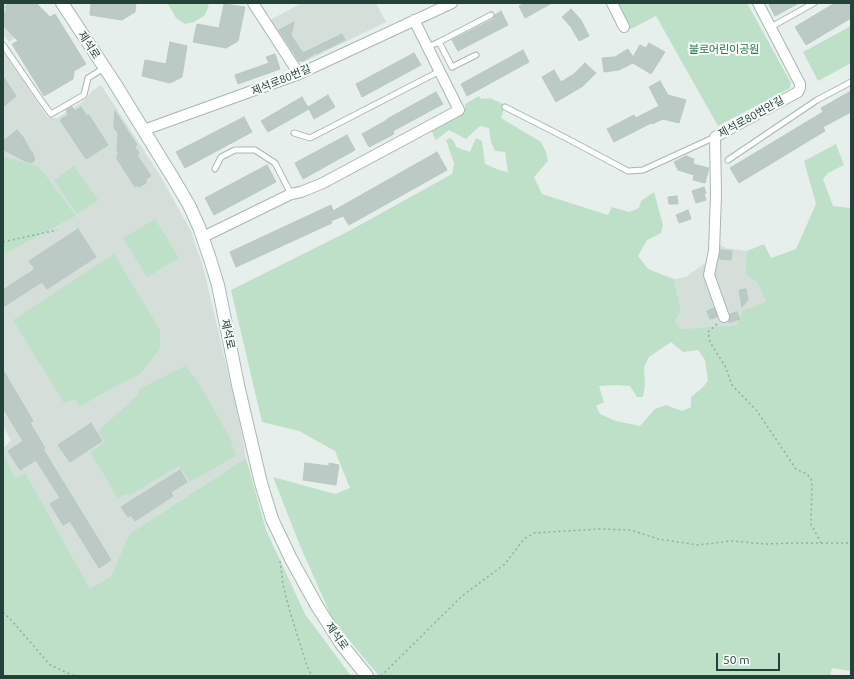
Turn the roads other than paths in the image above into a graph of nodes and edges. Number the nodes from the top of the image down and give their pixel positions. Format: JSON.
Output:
{"nodes":[{"id":1,"x":62,"y":3,"type":"edge"},
{"id":2,"x":253,"y":3,"type":"edge"},
{"id":3,"x":452,"y":3,"type":"edge"},
{"id":4,"x":612,"y":3,"type":"edge"},
{"id":5,"x":758,"y":3,"type":"edge"},
{"id":6,"x":814,"y":3,"type":"edge"},
{"id":7,"x":491,"y":15,"type":"dead end"},
{"id":8,"x":414,"y":20,"type":"junction"},
{"id":9,"x":624,"y":27,"type":"dead end"},
{"id":10,"x":771,"y":27,"type":"junction"},
{"id":11,"x":439,"y":42,"type":"junction"},
{"id":12,"x":3,"y":45,"type":"edge"},
{"id":13,"x":428,"y":47,"type":"junction"},
{"id":14,"x":476,"y":55,"type":"dead end"},
{"id":15,"x":104,"y":68,"type":"junction"},
{"id":16,"x":440,"y":71,"type":"junction"},
{"id":17,"x":299,"y":74,"type":"junction"},
{"id":18,"x":851,"y":82,"type":"edge"},
{"id":19,"x":505,"y":107,"type":"dead end"},
{"id":20,"x":144,"y":130,"type":"junction"},
{"id":21,"x":294,"y":133,"type":"dead end"},
{"id":22,"x":715,"y":137,"type":"junction"},
{"id":23,"x":728,"y":160,"type":"dead end"},
{"id":24,"x":215,"y":169,"type":"dead end"},
{"id":25,"x":291,"y":194,"type":"junction"},
{"id":26,"x":203,"y":237,"type":"junction"},
{"id":27,"x":724,"y":317,"type":"road end"},
{"id":28,"x":367,"y":676,"type":"edge"}],
"edges":[{"from":1,"to":15,"type":"street","name":"제석로"},
{"from":2,"to":17,"type":"street"},
{"from":3,"to":8,"type":"street","name":"제석로80번길"},
{"from":4,"to":9,"type":"street"},
{"from":5,"to":10,"type":"street","name":"제석로80번안길"},
{"from":6,"to":10,"type":"lane"},
{"from":7,"to":11,"type":"lane"},
{"from":8,"to":13,"type":"street"},
{"from":8,"to":17,"type":"street","name":"제석로80번길"},
{"from":10,"to":22,"type":"street","name":"제석로80번안길"},
{"from":11,"to":13,"type":"lane"},
{"from":11,"to":14,"type":"lane"},
{"from":12,"to":15,"type":"lane"},
{"from":13,"to":16,"type":"street"},
{"from":15,"to":20,"type":"street","name":"제석로"},
{"from":16,"to":21,"type":"lane"},
{"from":16,"to":25,"type":"street"},
{"from":17,"to":20,"type":"street","name":"제석로80번길"},
{"from":18,"to":23,"type":"lane"},
{"from":19,"to":22,"type":"lane"},
{"from":20,"to":26,"type":"street","name":"제석로"},
{"from":22,"to":27,"type":"street","name":"제석로80번안길"},
{"from":24,"to":25,"type":"lane"},
{"from":25,"to":26,"type":"street"},
{"from":26,"to":28,"type":"street","name":"제석로"}]}
